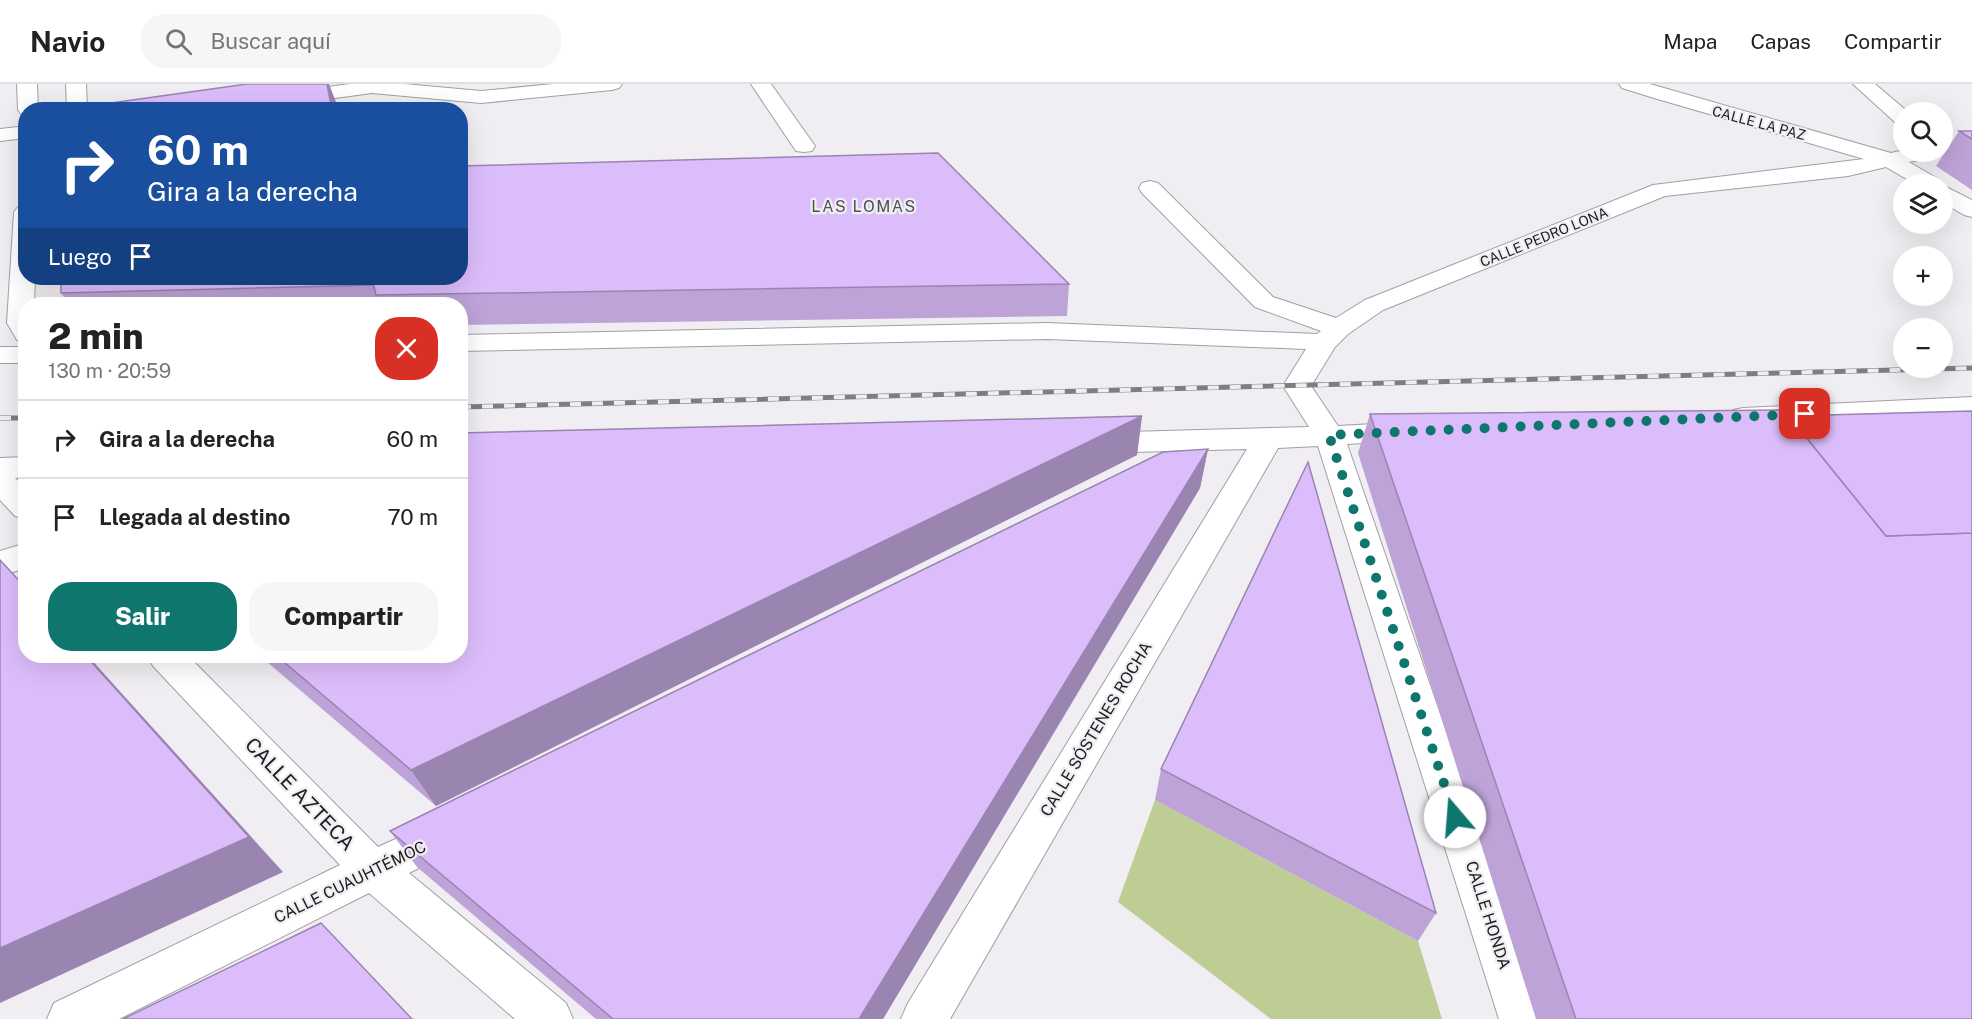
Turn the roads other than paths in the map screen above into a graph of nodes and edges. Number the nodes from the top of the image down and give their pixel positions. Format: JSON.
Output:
{"nodes":[{"id":1,"x":27,"y":84,"type":"edge"},
{"id":2,"x":76,"y":84,"type":"edge"},
{"id":3,"x":612,"y":84,"type":"edge"},
{"id":4,"x":761,"y":84,"type":"edge"},
{"id":5,"x":1629,"y":84,"type":"edge"},
{"id":6,"x":1863,"y":84,"type":"edge"},
{"id":7,"x":28,"y":102,"type":"edge"},
{"id":8,"x":77,"y":102,"type":"edge"},
{"id":9,"x":258,"y":102,"type":"edge"},
{"id":10,"x":1893,"y":110,"type":"edge"},
{"id":11,"x":18,"y":133,"type":"edge"},
{"id":12,"x":0,"y":135,"type":"edge"},
{"id":13,"x":804,"y":146,"type":"dead end"},
{"id":14,"x":1893,"y":159,"type":"edge"},
{"id":15,"x":1889,"y":160,"type":"junction"},
{"id":16,"x":1913,"y":174,"type":"edge"},
{"id":17,"x":1150,"y":188,"type":"dead end"},
{"id":18,"x":1953,"y":199,"type":"edge"},
{"id":19,"x":1972,"y":210,"type":"edge"},
{"id":20,"x":1332,"y":335,"type":"junction"},
{"id":21,"x":468,"y":343,"type":"edge"},
{"id":22,"x":0,"y":355,"type":"edge"},
{"id":23,"x":18,"y":355,"type":"edge"},
{"id":24,"x":1972,"y":406,"type":"edge"},
{"id":25,"x":1722,"y":417,"type":"edge"},
{"id":26,"x":1436,"y":430,"type":"edge"},
{"id":27,"x":1329,"y":435,"type":"junction"},
{"id":28,"x":1268,"y":439,"type":"junction"},
{"id":29,"x":1204,"y":440,"type":"junction"},
{"id":30,"x":1072,"y":443,"type":"edge"},
{"id":31,"x":0,"y":468,"type":"edge"},
{"id":32,"x":18,"y":468,"type":"edge"},
{"id":33,"x":1140,"y":473,"type":"edge"},
{"id":34,"x":0,"y":481,"type":"edge"},
{"id":35,"x":18,"y":500,"type":"edge"},
{"id":36,"x":18,"y":558,"type":"edge"},
{"id":37,"x":0,"y":564,"type":"edge"},
{"id":38,"x":173,"y":663,"type":"edge"},
{"id":39,"x":480,"y":816,"type":"edge"},
{"id":40,"x":374,"y":871,"type":"junction"},
{"id":41,"x":70,"y":1019,"type":"edge"},
{"id":42,"x":550,"y":1019,"type":"edge"},
{"id":43,"x":924,"y":1019,"type":"edge"},
{"id":44,"x":1522,"y":1019,"type":"edge"}],
"edges":[{"from":1,"to":7,"type":"street"},
{"from":2,"to":8,"type":"street"},
{"from":3,"to":9,"type":"street"},
{"from":4,"to":13,"type":"street"},
{"from":5,"to":15,"type":"street","name":"CALLE LA PAZ"},
{"from":6,"to":10,"type":"street"},
{"from":11,"to":12,"type":"street"},
{"from":14,"to":15,"type":"street","name":"CALLE PEDRO LONA"},
{"from":15,"to":16,"type":"street","name":"CALLE LA PAZ"},
{"from":15,"to":20,"type":"street","name":"CALLE PEDRO LONA"},
{"from":17,"to":20,"type":"street"},
{"from":18,"to":19,"type":"street"},
{"from":20,"to":21,"type":"street"},
{"from":20,"to":27,"type":"street","name":"CALLE PEDRO LONA"},
{"from":22,"to":23,"type":"street"},
{"from":24,"to":25,"type":"street"},
{"from":26,"to":27,"type":"street"},
{"from":27,"to":28,"type":"street"},
{"from":27,"to":44,"type":"street","name":"CALLE HONDA"},
{"from":28,"to":29,"type":"street"},
{"from":28,"to":43,"type":"street","name":"CALLE SÓSTENES ROCHA"},
{"from":29,"to":30,"type":"street"},
{"from":29,"to":33,"type":"street"},
{"from":31,"to":32,"type":"street"},
{"from":34,"to":35,"type":"street"},
{"from":36,"to":37,"type":"street"},
{"from":38,"to":40,"type":"street","name":"CALLE AZTECA"},
{"from":39,"to":40,"type":"street","name":"CALLE CUAUHTÉMOC"},
{"from":40,"to":41,"type":"street","name":"CALLE CUAUHTÉMOC"},
{"from":40,"to":42,"type":"street","name":"CALLE AZTECA"}]}
